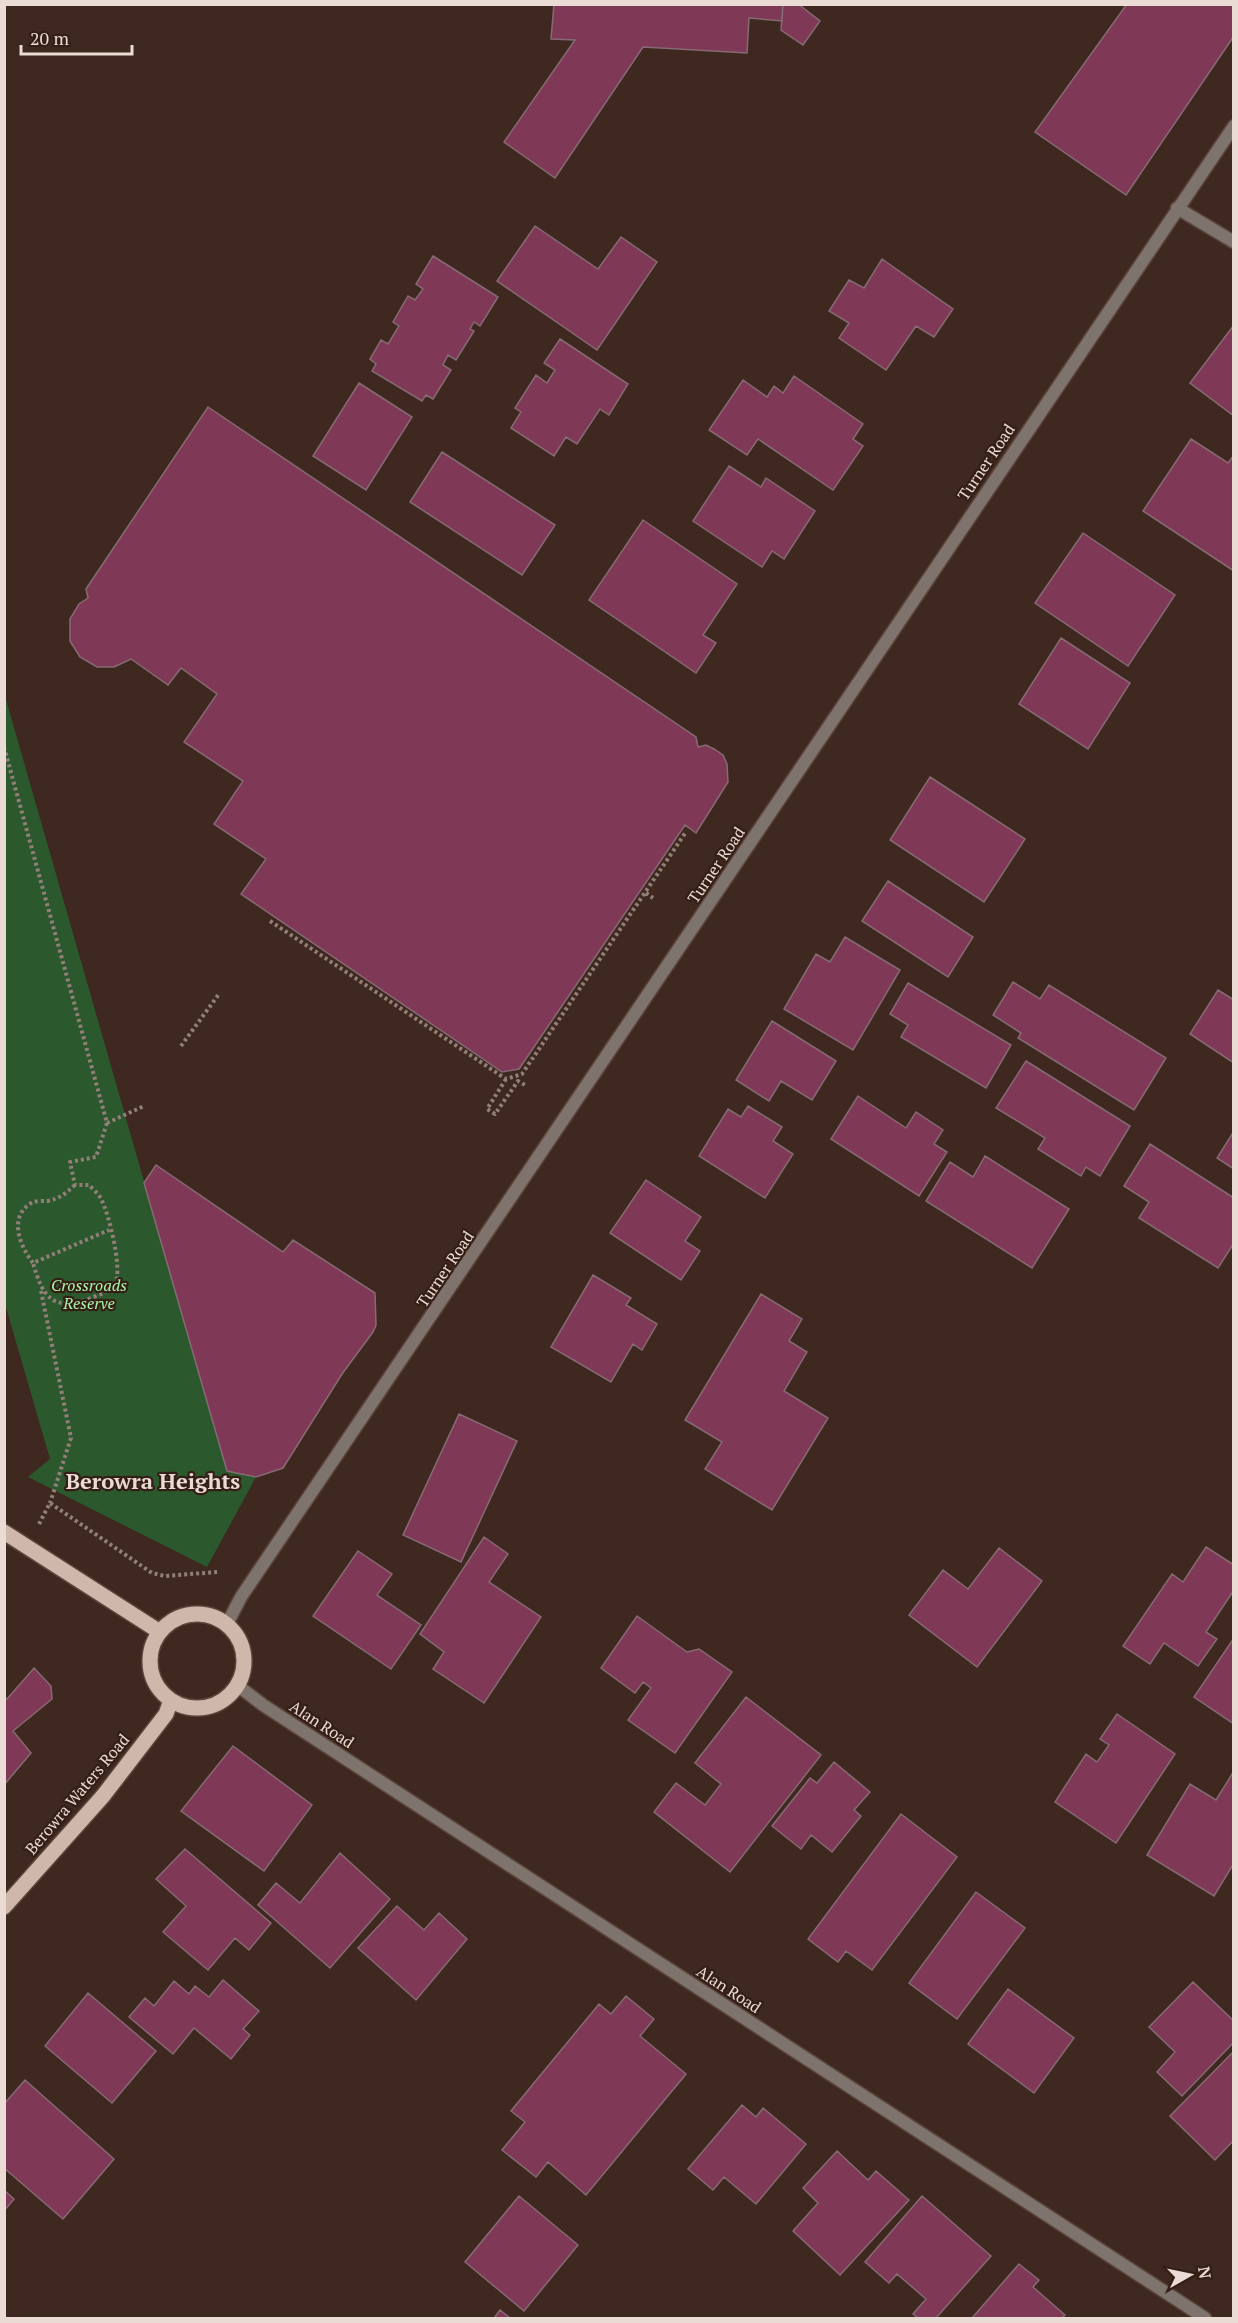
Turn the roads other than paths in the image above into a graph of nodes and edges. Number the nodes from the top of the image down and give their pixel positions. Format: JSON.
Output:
{"nodes":[{"id":1,"x":1233,"y":126,"type":"edge"},
{"id":2,"x":1177,"y":208,"type":"junction"},
{"id":3,"x":1233,"y":242,"type":"edge"},
{"id":4,"x":4,"y":1532,"type":"edge"},
{"id":5,"x":227,"y":1624,"type":"junction"},
{"id":6,"x":160,"y":1632,"type":"junction"},
{"id":7,"x":237,"y":1685,"type":"junction"},
{"id":8,"x":171,"y":1701,"type":"junction"},
{"id":9,"x":4,"y":1906,"type":"edge"},
{"id":10,"x":1205,"y":2319,"type":"edge"}],
"edges":[{"from":1,"to":2,"type":"street","name":"Turner Road"},
{"from":2,"to":3,"type":"street"},
{"from":2,"to":5,"type":"street","name":"Turner Road"},
{"from":4,"to":6,"type":"main road"},
{"from":5,"to":6,"type":"main road"},
{"from":5,"to":7,"type":"main road"},
{"from":6,"to":8,"type":"main road"},
{"from":7,"to":8,"type":"main road"},
{"from":7,"to":10,"type":"street","name":"Alan Road"},
{"from":8,"to":9,"type":"main road","name":"Berowra Waters Road"}]}
